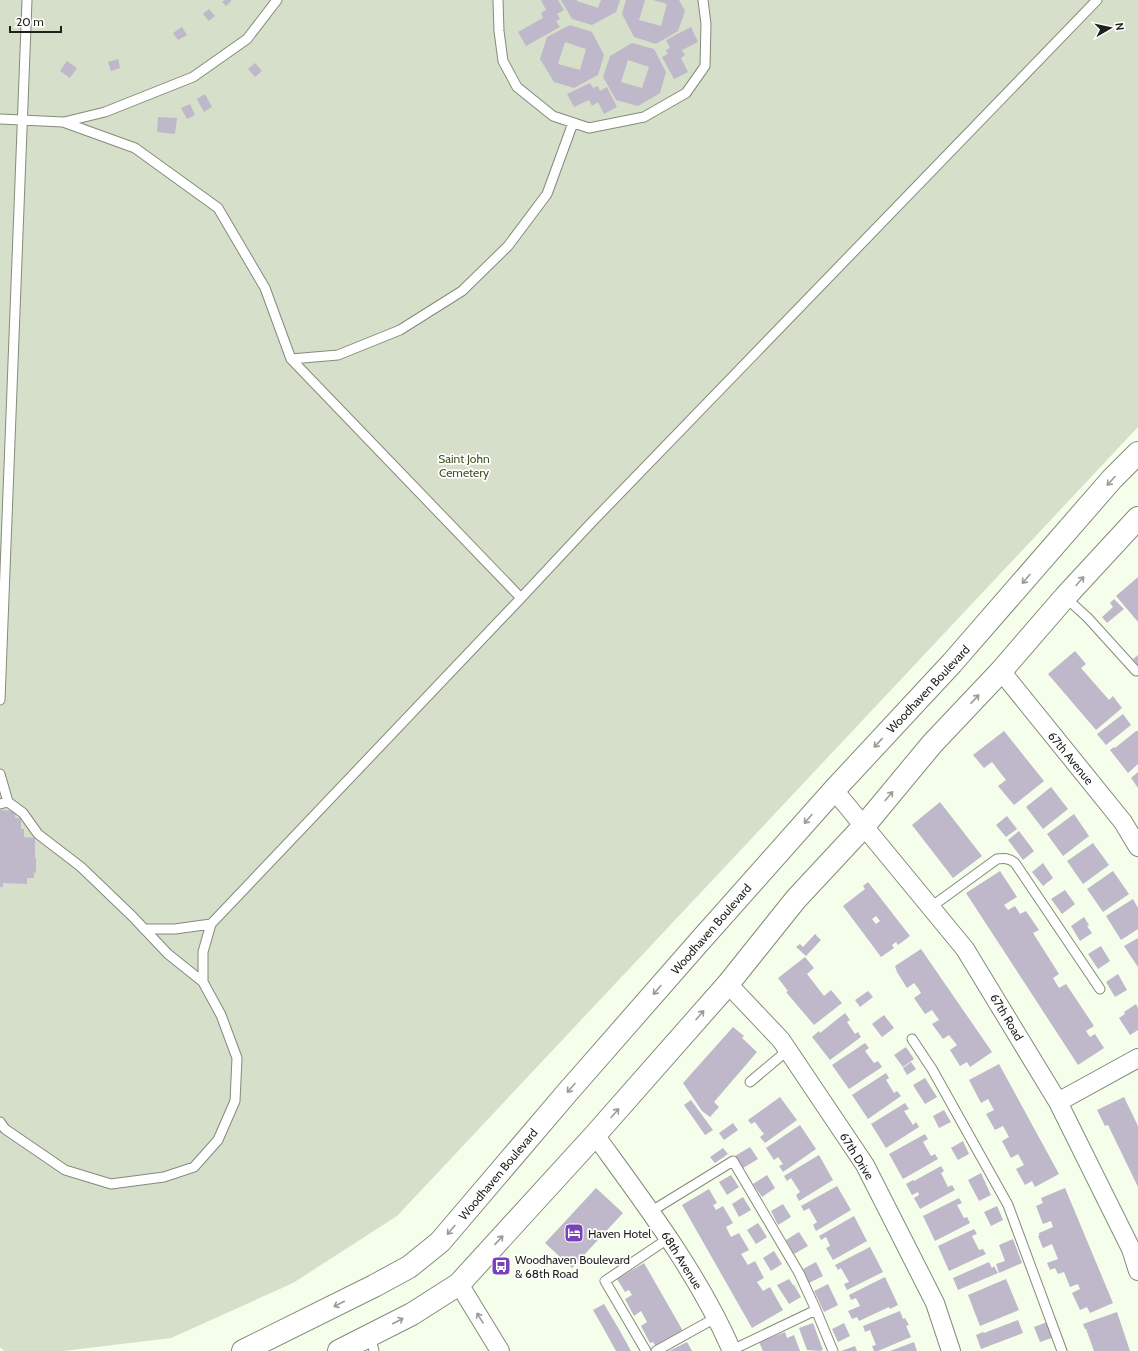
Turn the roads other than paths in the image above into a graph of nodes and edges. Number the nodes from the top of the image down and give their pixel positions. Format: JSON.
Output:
{"nodes":[{"id":1,"x":27,"y":0,"type":"edge"},
{"id":2,"x":277,"y":0,"type":"edge"},
{"id":3,"x":498,"y":0,"type":"edge"},
{"id":4,"x":703,"y":0,"type":"edge"},
{"id":5,"x":1098,"y":0,"type":"edge"},
{"id":6,"x":0,"y":119,"type":"edge"},
{"id":7,"x":22,"y":120,"type":"junction"},
{"id":8,"x":63,"y":122,"type":"junction"},
{"id":9,"x":573,"y":123,"type":"junction"},
{"id":10,"x":291,"y":359,"type":"junction"},
{"id":11,"x":1138,"y":453,"type":"edge"},
{"id":12,"x":1137,"y":521,"type":"edge"},
{"id":13,"x":1065,"y":597,"type":"junction"},
{"id":14,"x":520,"y":598,"type":"junction"},
{"id":15,"x":1001,"y":671,"type":"junction"},
{"id":16,"x":1136,"y":671,"type":"dead end"},
{"id":17,"x":0,"y":700,"type":"edge"},
{"id":18,"x":0,"y":774,"type":"edge"},
{"id":19,"x":834,"y":790,"type":"junction"},
{"id":20,"x":4,"y":803,"type":"edge"},
{"id":21,"x":864,"y":826,"type":"junction"},
{"id":22,"x":1138,"y":847,"type":"edge"},
{"id":23,"x":931,"y":907,"type":"junction"},
{"id":24,"x":211,"y":924,"type":"junction"},
{"id":25,"x":144,"y":929,"type":"junction"},
{"id":26,"x":203,"y":982,"type":"junction"},
{"id":27,"x":728,"y":984,"type":"junction"},
{"id":28,"x":1100,"y":989,"type":"dead end"},
{"id":29,"x":912,"y":1039,"type":"dead end"},
{"id":30,"x":788,"y":1050,"type":"junction"},
{"id":31,"x":1138,"y":1058,"type":"edge"},
{"id":32,"x":750,"y":1082,"type":"dead end"},
{"id":33,"x":1058,"y":1102,"type":"junction"},
{"id":34,"x":0,"y":1122,"type":"edge"},
{"id":35,"x":595,"y":1135,"type":"junction"},
{"id":36,"x":650,"y":1212,"type":"junction"},
{"id":37,"x":669,"y":1238,"type":"junction"},
{"id":38,"x":1133,"y":1241,"type":"edge"},
{"id":39,"x":1138,"y":1271,"type":"edge"},
{"id":40,"x":459,"y":1284,"type":"junction"},
{"id":41,"x":816,"y":1310,"type":"junction"},
{"id":42,"x":717,"y":1317,"type":"junction"},
{"id":43,"x":372,"y":1343,"type":"edge"},
{"id":44,"x":732,"y":1350,"type":"edge"},
{"id":45,"x":243,"y":1351,"type":"edge"},
{"id":46,"x":338,"y":1351,"type":"edge"},
{"id":47,"x":500,"y":1351,"type":"edge"},
{"id":48,"x":646,"y":1351,"type":"edge"},
{"id":49,"x":656,"y":1351,"type":"edge"},
{"id":50,"x":833,"y":1351,"type":"edge"},
{"id":51,"x":951,"y":1351,"type":"edge"},
{"id":52,"x":1062,"y":1351,"type":"edge"}],
"edges":[{"from":1,"to":7,"type":"lane"},
{"from":2,"to":8,"type":"lane"},
{"from":3,"to":9,"type":"lane"},
{"from":4,"to":9,"type":"lane"},
{"from":5,"to":14,"type":"lane"},
{"from":6,"to":7,"type":"lane"},
{"from":7,"to":8,"type":"lane"},
{"from":7,"to":17,"type":"lane"},
{"from":8,"to":10,"type":"lane"},
{"from":9,"to":10,"type":"lane"},
{"from":10,"to":14,"type":"lane"},
{"from":11,"to":19,"type":"main road","name":"Woodhaven Boulevard","one_way":true},
{"from":13,"to":12,"type":"main road","one_way":true},
{"from":13,"to":15,"type":"main road"},
{"from":13,"to":16,"type":"lane"},
{"from":14,"to":24,"type":"lane"},
{"from":21,"to":15,"type":"main road","one_way":true},
{"from":15,"to":22,"type":"street","name":"67th Avenue"},
{"from":18,"to":20,"type":"lane"},
{"from":19,"to":21,"type":"street","name":"67th Road"},
{"from":19,"to":45,"type":"main road","name":"Woodhaven Boulevard","one_way":true},
{"from":20,"to":25,"type":"lane"},
{"from":21,"to":23,"type":"street","name":"67th Road"},
{"from":21,"to":27,"type":"main road"},
{"from":23,"to":28,"type":"lane"},
{"from":23,"to":33,"type":"street","name":"67th Road"},
{"from":24,"to":25,"type":"lane"},
{"from":24,"to":26,"type":"lane"},
{"from":25,"to":26,"type":"lane"},
{"from":26,"to":34,"type":"lane"},
{"from":27,"to":30,"type":"street","name":"67th Drive"},
{"from":35,"to":27,"type":"main road","one_way":true},
{"from":29,"to":52,"type":"lane"},
{"from":30,"to":32,"type":"lane"},
{"from":30,"to":51,"type":"street","name":"67th Drive"},
{"from":31,"to":33,"type":"street"},
{"from":33,"to":38,"type":"street","name":"67th Road"},
{"from":35,"to":36,"type":"street","name":"68th Avenue"},
{"from":40,"to":35,"type":"main road","one_way":true},
{"from":36,"to":37,"type":"street","name":"68th Avenue"},
{"from":36,"to":41,"type":"lane"},
{"from":37,"to":42,"type":"street","name":"68th Avenue"},
{"from":37,"to":48,"type":"lane"},
{"from":38,"to":39,"type":"street","name":"67th Road"},
{"from":43,"to":40,"type":"main road","one_way":true},
{"from":47,"to":40,"type":"street","one_way":true},
{"from":41,"to":44,"type":"lane"},
{"from":41,"to":50,"type":"lane"},
{"from":42,"to":44,"type":"street","name":"68th Avenue"},
{"from":42,"to":49,"type":"lane"},
{"from":43,"to":46,"type":"main road"}]}
